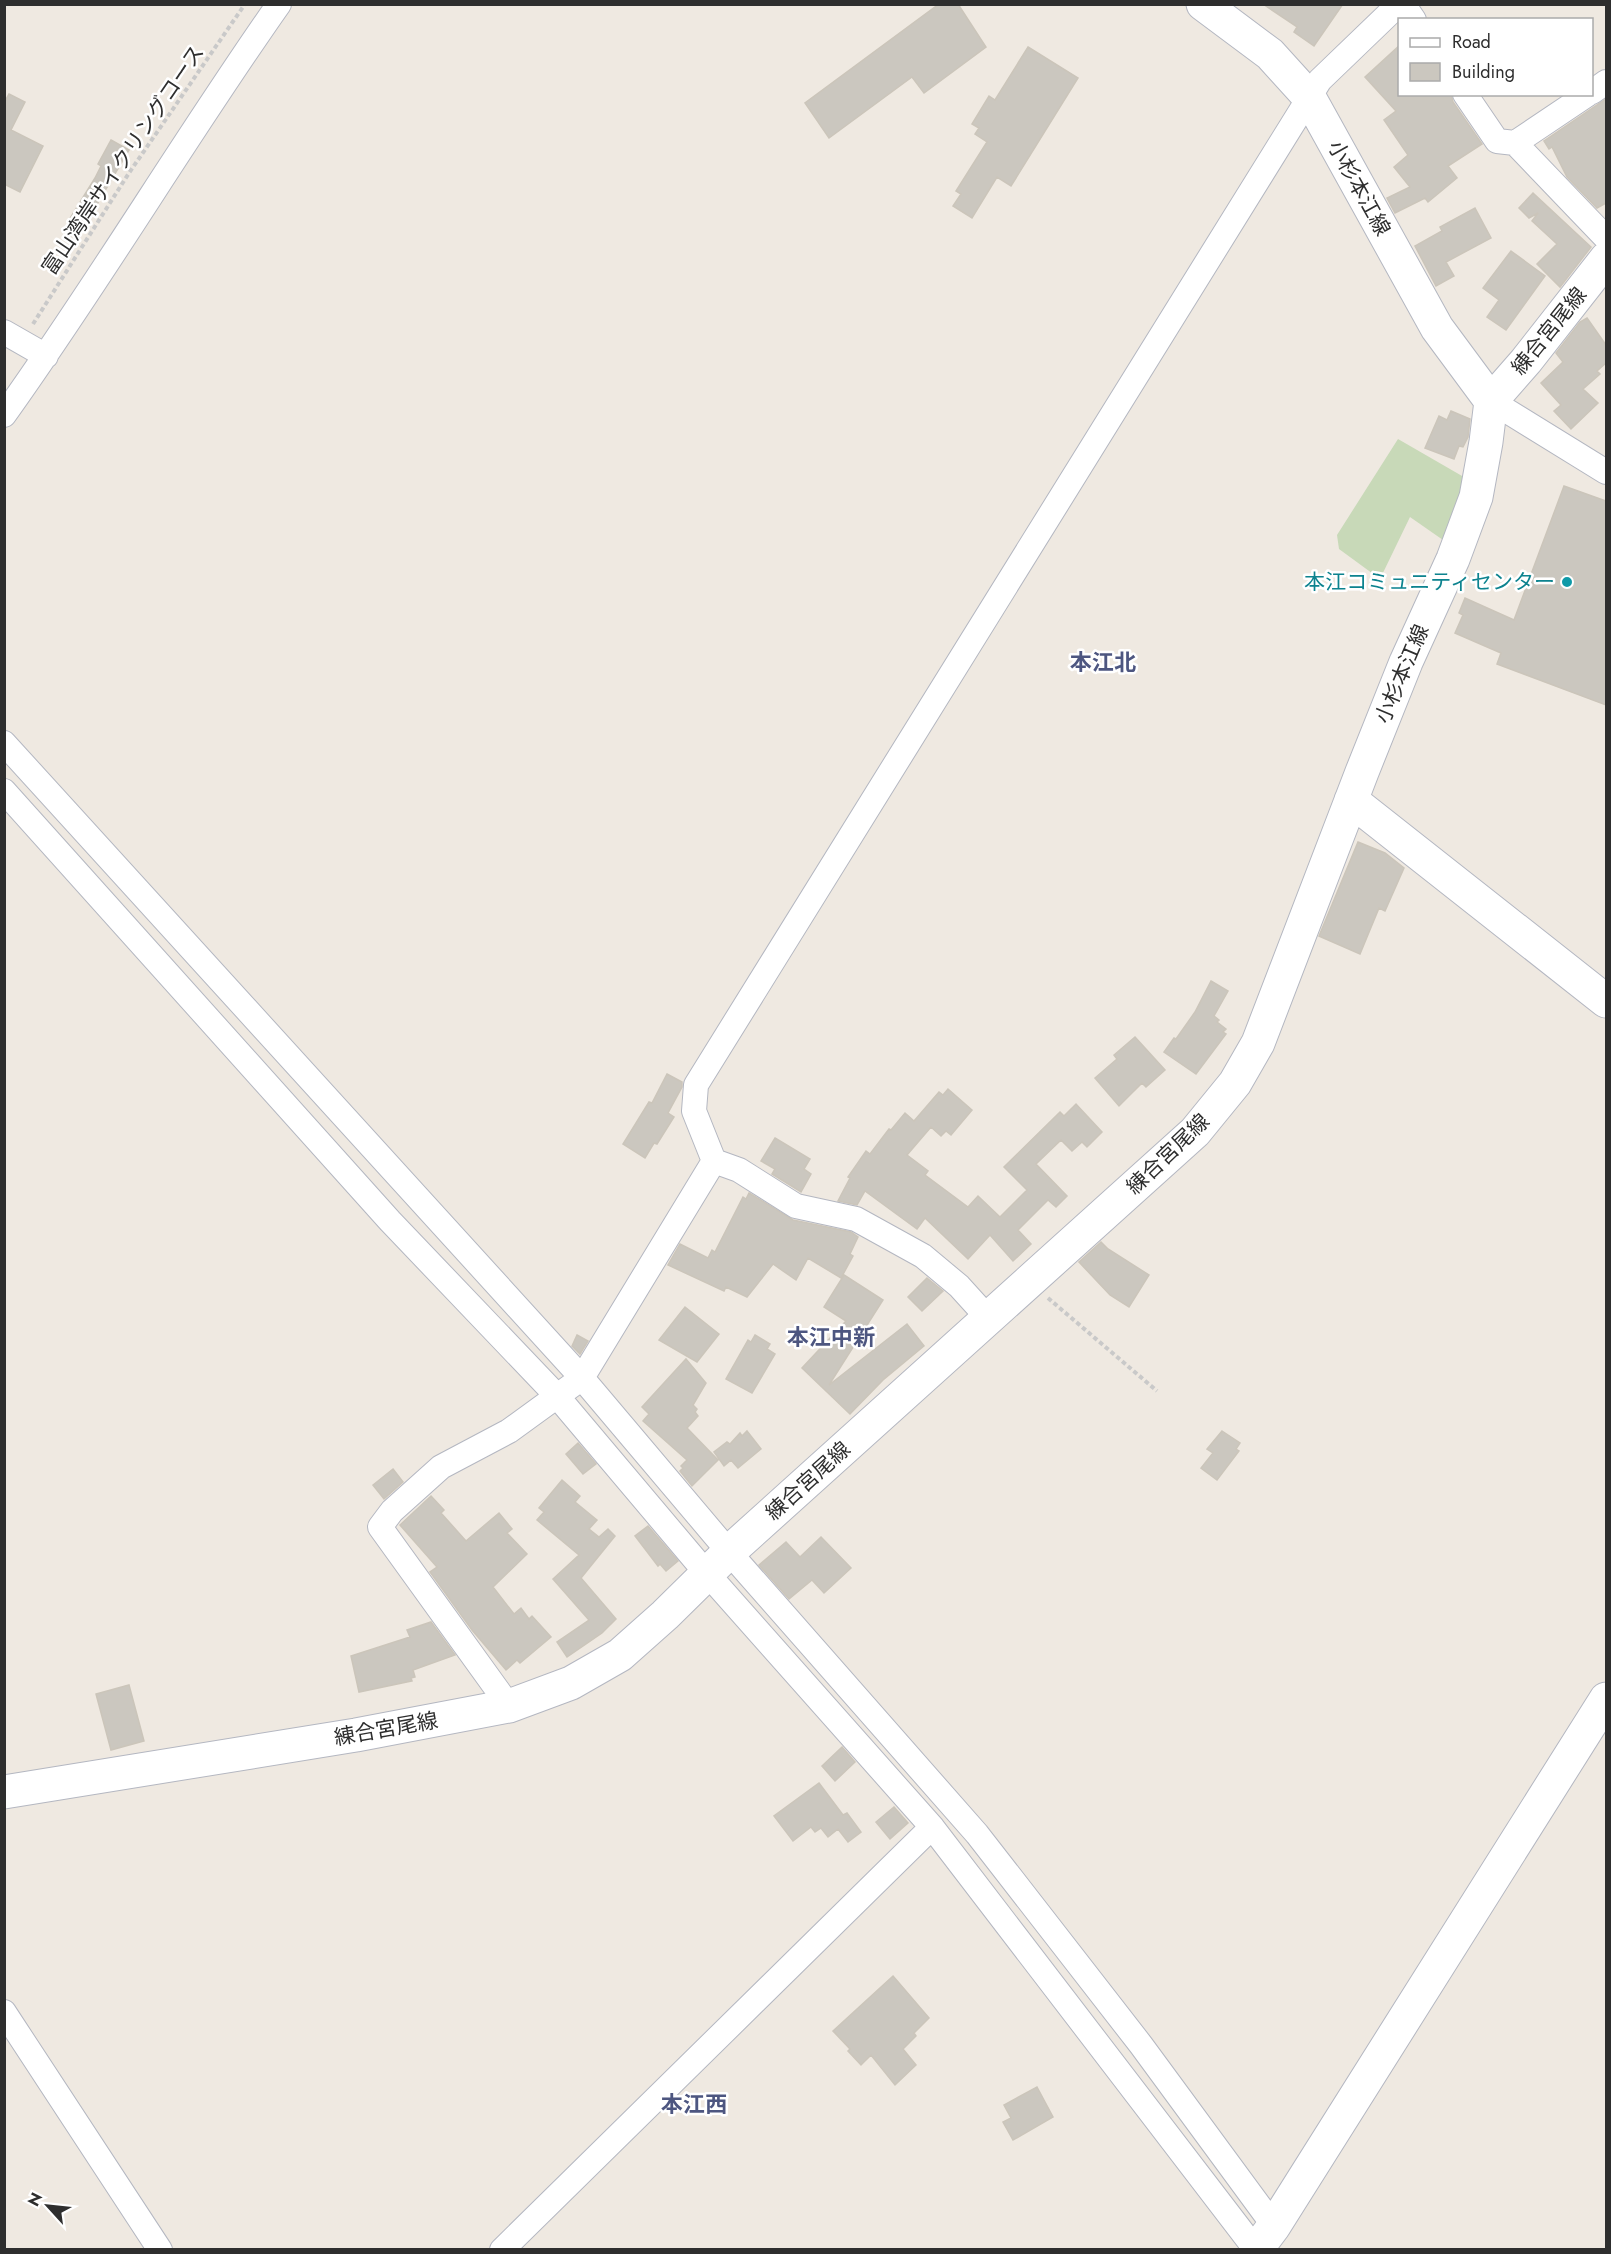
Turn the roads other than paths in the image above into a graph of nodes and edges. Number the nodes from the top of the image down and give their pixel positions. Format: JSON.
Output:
{"nodes":[{"id":1,"x":279,"y":4,"type":"edge"},
{"id":2,"x":1203,"y":4,"type":"edge"},
{"id":3,"x":1401,"y":4,"type":"edge"},
{"id":4,"x":1412,"y":18,"type":"edge"},
{"id":5,"x":1606,"y":82,"type":"edge"},
{"id":6,"x":1593,"y":91,"type":"edge"},
{"id":7,"x":1466,"y":96,"type":"edge"},
{"id":8,"x":1585,"y":96,"type":"edge"},
{"id":9,"x":1309,"y":97,"type":"junction"},
{"id":10,"x":1515,"y":143,"type":"junction"},
{"id":11,"x":1606,"y":238,"type":"edge"},
{"id":12,"x":1606,"y":259,"type":"edge"},
{"id":13,"x":16,"y":332,"type":"edge"},
{"id":14,"x":46,"y":356,"type":"junction"},
{"id":15,"x":1491,"y":401,"type":"junction"},
{"id":16,"x":4,"y":415,"type":"edge"},
{"id":17,"x":1606,"y":472,"type":"edge"},
{"id":18,"x":4,"y":743,"type":"edge"},
{"id":19,"x":4,"y":791,"type":"edge"},
{"id":20,"x":1351,"y":800,"type":"junction"},
{"id":21,"x":1606,"y":1001,"type":"edge"},
{"id":22,"x":714,"y":1161,"type":"junction"},
{"id":23,"x":988,"y":1318,"type":"junction"},
{"id":24,"x":582,"y":1378,"type":"junction"},
{"id":25,"x":557,"y":1396,"type":"junction"},
{"id":26,"x":718,"y":1563,"type":"junction"},
{"id":27,"x":1606,"y":1699,"type":"edge"},
{"id":28,"x":509,"y":1706,"type":"junction"},
{"id":29,"x":4,"y":1792,"type":"edge"},
{"id":30,"x":932,"y":1827,"type":"junction"},
{"id":31,"x":4,"y":2012,"type":"edge"},
{"id":32,"x":1261,"y":2244,"type":"edge"},
{"id":33,"x":160,"y":2250,"type":"edge"},
{"id":34,"x":502,"y":2250,"type":"edge"}],
"edges":[{"from":1,"to":14,"type":"street"},
{"from":2,"to":9,"type":"main road","name":"小杉本江線"},
{"from":3,"to":4,"type":"street"},
{"from":3,"to":9,"type":"street"},
{"from":5,"to":6,"type":"street"},
{"from":7,"to":10,"type":"street"},
{"from":8,"to":10,"type":"street"},
{"from":9,"to":15,"type":"main road","name":"小杉本江線"},
{"from":9,"to":22,"type":"street"},
{"from":10,"to":11,"type":"street"},
{"from":12,"to":15,"type":"main road","name":"練合宮尾線"},
{"from":13,"to":14,"type":"street"},
{"from":14,"to":16,"type":"street"},
{"from":15,"to":17,"type":"street"},
{"from":15,"to":20,"type":"main road","name":"小杉本江線"},
{"from":18,"to":24,"type":"street"},
{"from":19,"to":25,"type":"street"},
{"from":20,"to":21,"type":"main road"},
{"from":20,"to":23,"type":"main road","name":"練合宮尾線"},
{"from":22,"to":23,"type":"street"},
{"from":22,"to":24,"type":"street"},
{"from":23,"to":26,"type":"main road","name":"練合宮尾線"},
{"from":24,"to":25,"type":"street"},
{"from":24,"to":26,"type":"street"},
{"from":25,"to":26,"type":"street"},
{"from":25,"to":28,"type":"street"},
{"from":26,"to":28,"type":"main road","name":"練合宮尾線"},
{"from":26,"to":30,"type":"street"},
{"from":26,"to":32,"type":"street"},
{"from":27,"to":32,"type":"main road"},
{"from":28,"to":29,"type":"main road","name":"練合宮尾線"},
{"from":30,"to":32,"type":"street"},
{"from":30,"to":34,"type":"street"},
{"from":31,"to":33,"type":"street"}]}
